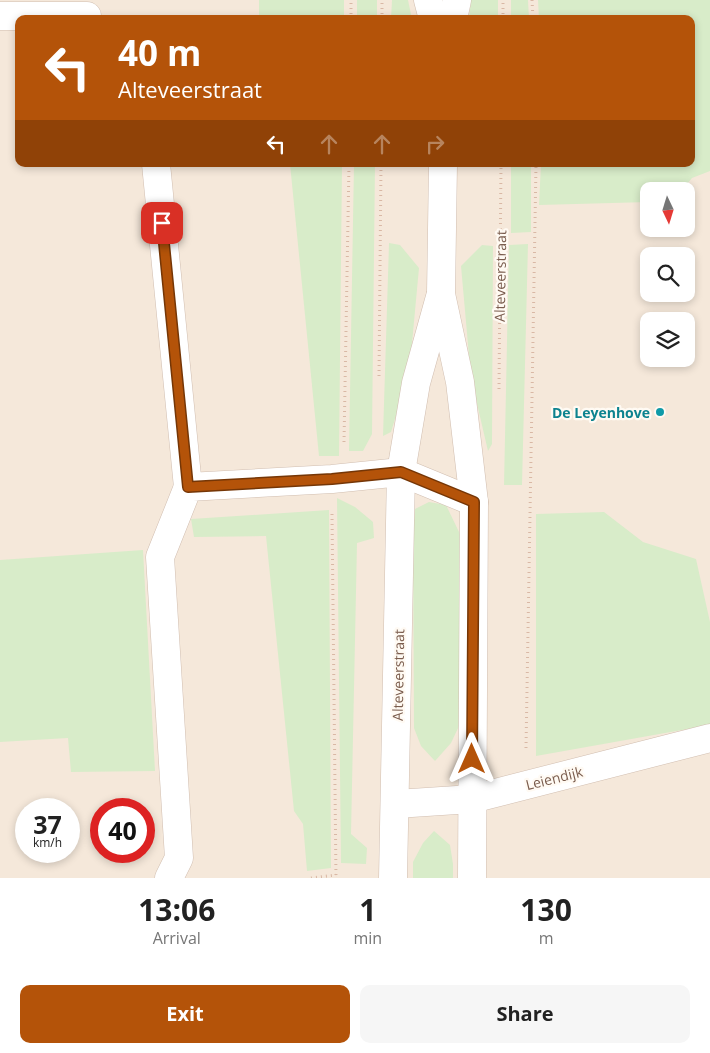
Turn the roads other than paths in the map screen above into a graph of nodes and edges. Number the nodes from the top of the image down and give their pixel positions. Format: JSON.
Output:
{"nodes":[{"id":1,"x":428,"y":0,"type":"edge"},
{"id":2,"x":457,"y":0,"type":"edge"},
{"id":3,"x":432,"y":15,"type":"edge"},
{"id":4,"x":454,"y":15,"type":"edge"},
{"id":5,"x":0,"y":16,"type":"edge"},
{"id":6,"x":15,"y":16,"type":"edge"},
{"id":7,"x":156,"y":167,"type":"edge"},
{"id":8,"x":443,"y":167,"type":"edge"},
{"id":9,"x":441,"y":294,"type":"junction"},
{"id":10,"x":401,"y":472,"type":"junction"},
{"id":11,"x":188,"y":487,"type":"junction"},
{"id":12,"x":474,"y":502,"type":"junction"},
{"id":13,"x":710,"y":738,"type":"edge"},
{"id":14,"x":472,"y":799,"type":"junction"},
{"id":15,"x":396,"y":804,"type":"junction"},
{"id":16,"x":169,"y":878,"type":"edge"},
{"id":17,"x":393,"y":878,"type":"edge"},
{"id":18,"x":472,"y":878,"type":"edge"}],
"edges":[{"from":1,"to":3,"type":"street"},
{"from":2,"to":4,"type":"street"},
{"from":5,"to":6,"type":"street"},
{"from":7,"to":11,"type":"street"},
{"from":8,"to":9,"type":"street","name":"Alteveerstraat"},
{"from":9,"to":10,"type":"street","name":"Alteveerstraat"},
{"from":9,"to":12,"type":"street","name":"Alteveerstraat"},
{"from":10,"to":11,"type":"street"},
{"from":10,"to":12,"type":"street"},
{"from":10,"to":15,"type":"street","name":"Alteveerstraat"},
{"from":11,"to":16,"type":"street"},
{"from":12,"to":14,"type":"street","name":"Alteveerstraat"},
{"from":13,"to":14,"type":"street","name":"Leiendijk"},
{"from":14,"to":15,"type":"street","name":"Leiendijk"},
{"from":14,"to":18,"type":"street","name":"Alteveerstraat"},
{"from":15,"to":17,"type":"street","name":"Alteveerstraat"}]}
